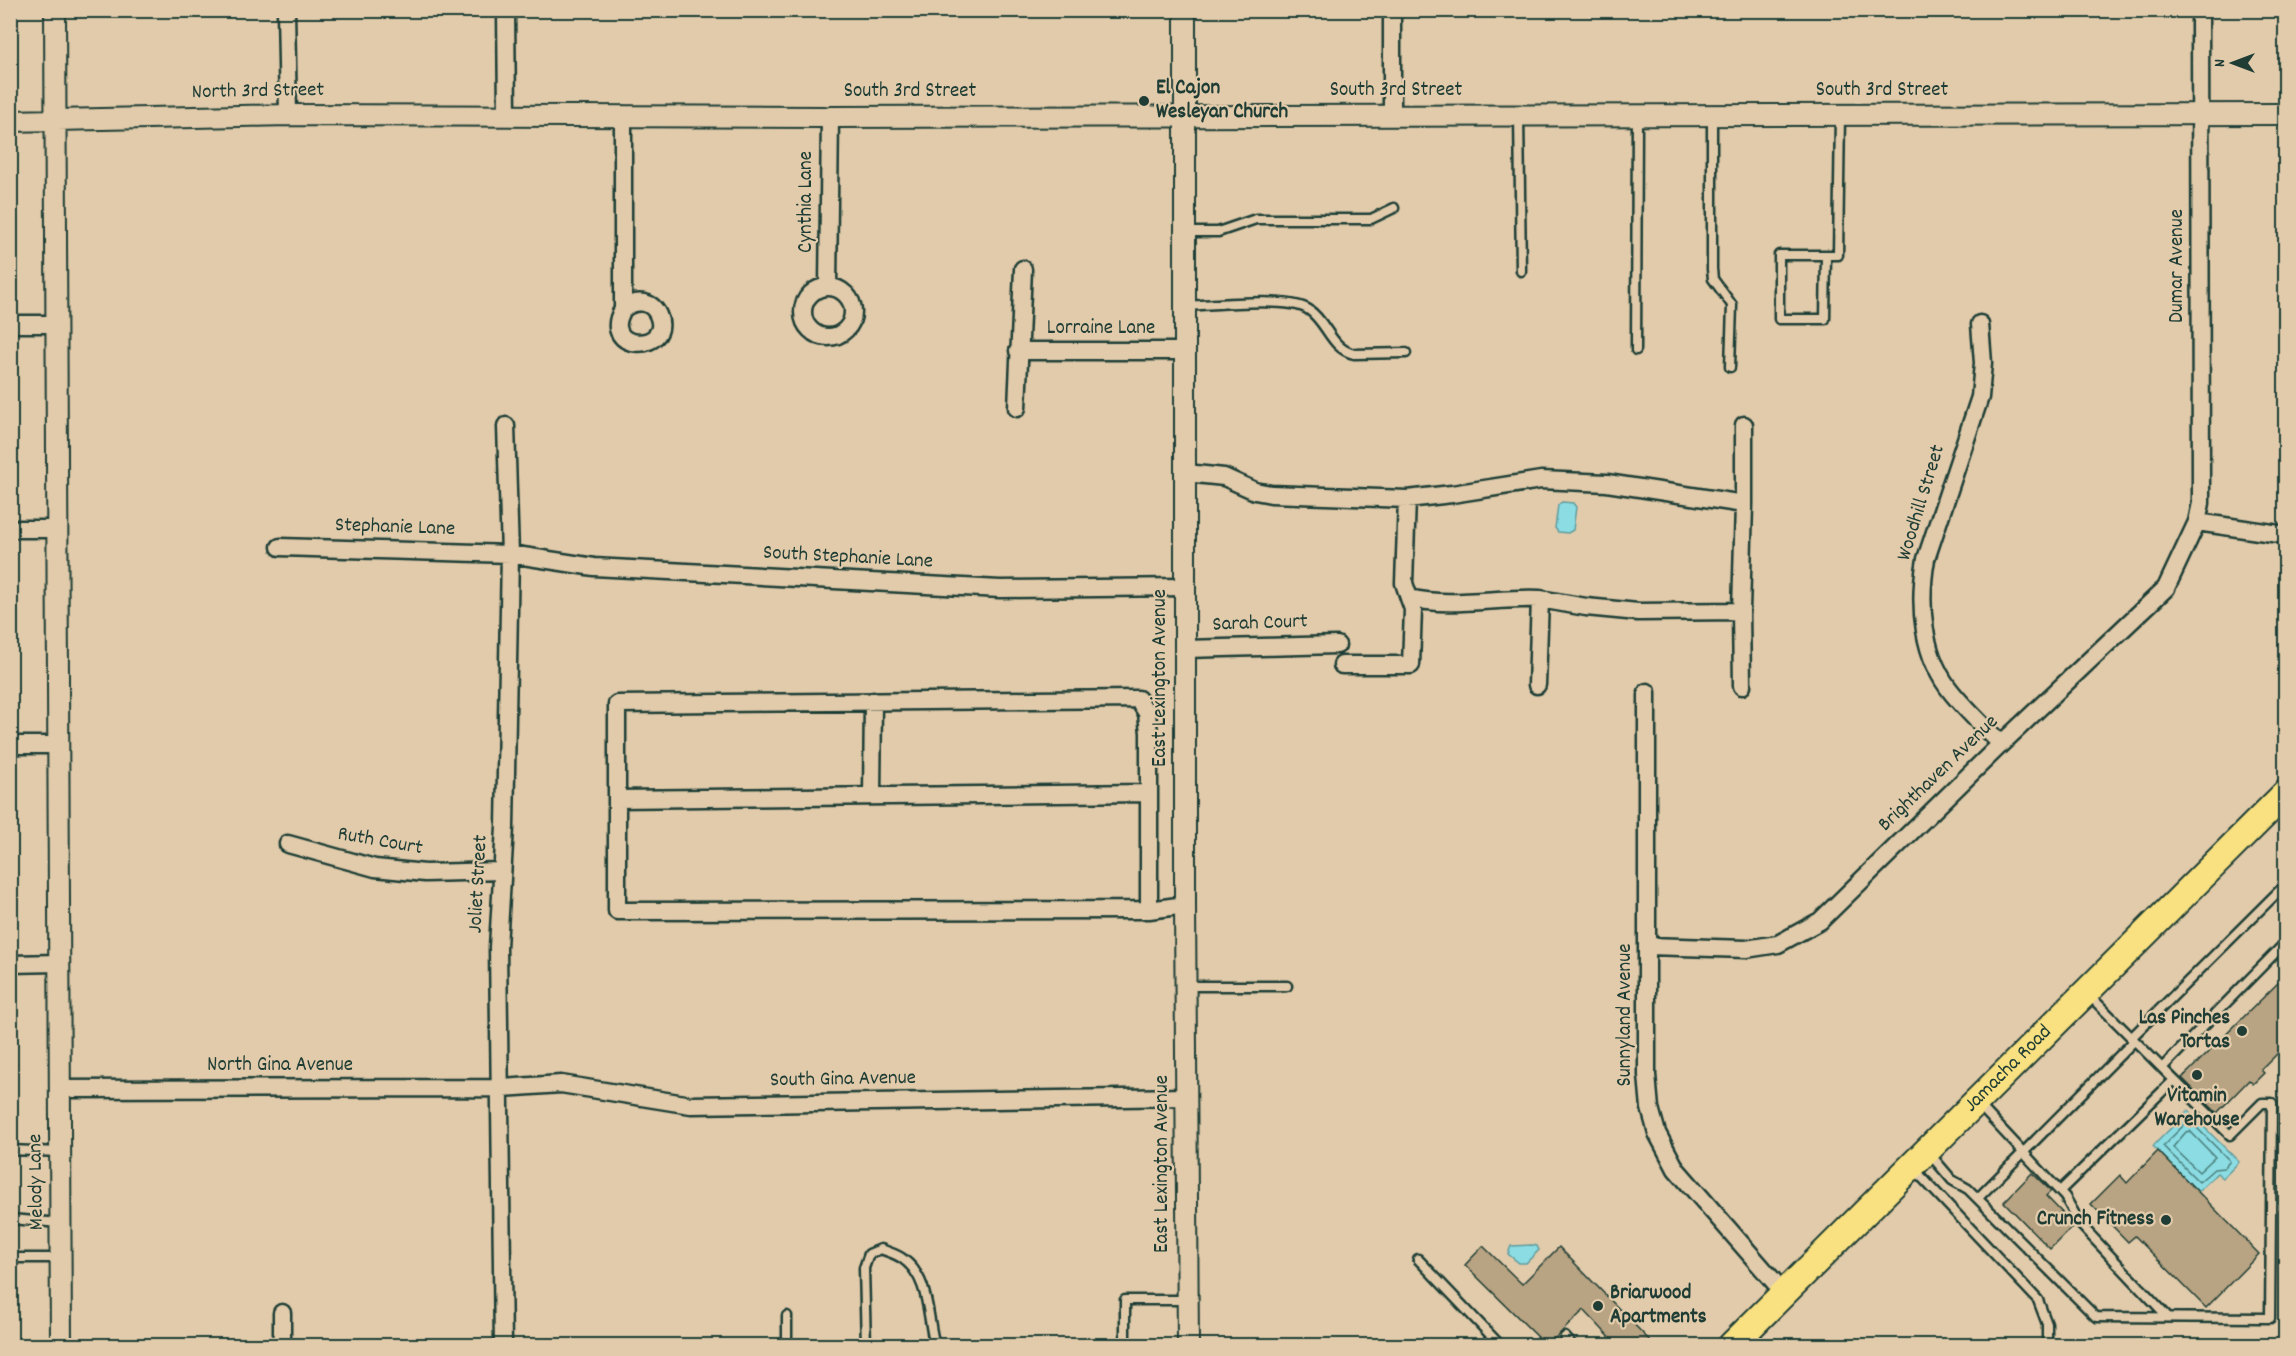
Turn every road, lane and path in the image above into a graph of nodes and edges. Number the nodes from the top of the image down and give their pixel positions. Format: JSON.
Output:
{"nodes":[{"id":1,"x":55,"y":10,"type":"edge"},
{"id":2,"x":286,"y":10,"type":"edge"},
{"id":3,"x":506,"y":10,"type":"edge"},
{"id":4,"x":1185,"y":10,"type":"edge"},
{"id":5,"x":1392,"y":10,"type":"edge"},
{"id":6,"x":2200,"y":10,"type":"edge"},
{"id":7,"x":2286,"y":114,"type":"edge"},
{"id":8,"x":288,"y":115,"type":"junction"},
{"id":9,"x":507,"y":115,"type":"junction"},
{"id":10,"x":1185,"y":115,"type":"junction"},
{"id":11,"x":1392,"y":115,"type":"junction"},
{"id":12,"x":1519,"y":115,"type":"junction"},
{"id":13,"x":1637,"y":115,"type":"junction"},
{"id":14,"x":1712,"y":115,"type":"junction"},
{"id":15,"x":1840,"y":115,"type":"junction"},
{"id":16,"x":2200,"y":115,"type":"junction"},
{"id":17,"x":623,"y":116,"type":"junction"},
{"id":18,"x":827,"y":117,"type":"junction"},
{"id":19,"x":10,"y":121,"type":"edge"},
{"id":20,"x":56,"y":121,"type":"junction"},
{"id":21,"x":1394,"y":208,"type":"dead end"},
{"id":22,"x":1185,"y":232,"type":"junction"},
{"id":23,"x":1826,"y":255,"type":"junction"},
{"id":24,"x":1023,"y":269,"type":"dead end"},
{"id":25,"x":1521,"y":271,"type":"dead end"},
{"id":26,"x":828,"y":287,"type":"dead end"},
{"id":27,"x":1185,"y":306,"type":"junction"},
{"id":28,"x":622,"y":309,"type":"dead end"},
{"id":29,"x":10,"y":324,"type":"edge"},
{"id":30,"x":57,"y":324,"type":"junction"},
{"id":31,"x":1980,"y":324,"type":"dead end"},
{"id":32,"x":1636,"y":350,"type":"dead end"},
{"id":33,"x":1018,"y":351,"type":"junction"},
{"id":34,"x":1184,"y":351,"type":"junction"},
{"id":35,"x":1406,"y":353,"type":"dead end"},
{"id":36,"x":1730,"y":367,"type":"dead end"},
{"id":37,"x":1017,"y":408,"type":"dead end"},
{"id":38,"x":1744,"y":424,"type":"dead end"},
{"id":39,"x":506,"y":426,"type":"dead end"},
{"id":40,"x":1186,"y":473,"type":"junction"},
{"id":41,"x":1407,"y":499,"type":"junction"},
{"id":42,"x":1744,"y":504,"type":"junction"},
{"id":43,"x":2197,"y":522,"type":"junction"},
{"id":44,"x":10,"y":529,"type":"edge"},
{"id":45,"x":58,"y":529,"type":"junction"},
{"id":46,"x":2286,"y":535,"type":"edge"},
{"id":47,"x":280,"y":547,"type":"dead end"},
{"id":48,"x":510,"y":554,"type":"junction"},
{"id":49,"x":1185,"y":587,"type":"junction"},
{"id":50,"x":1409,"y":598,"type":"junction"},
{"id":51,"x":1540,"y":599,"type":"junction"},
{"id":52,"x":1741,"y":611,"type":"junction"},
{"id":53,"x":1337,"y":645,"type":"dead end"},
{"id":54,"x":1185,"y":649,"type":"junction"},
{"id":55,"x":1342,"y":665,"type":"dead end"},
{"id":56,"x":1537,"y":685,"type":"dead end"},
{"id":57,"x":1742,"y":686,"type":"dead end"},
{"id":58,"x":1647,"y":692,"type":"dead end"},
{"id":59,"x":873,"y":701,"type":"junction"},
{"id":60,"x":2001,"y":744,"type":"junction"},
{"id":61,"x":10,"y":745,"type":"edge"},
{"id":62,"x":59,"y":745,"type":"junction"},
{"id":63,"x":1148,"y":793,"type":"junction"},
{"id":64,"x":2286,"y":793,"type":"edge"},
{"id":65,"x":872,"y":796,"type":"junction"},
{"id":66,"x":617,"y":799,"type":"junction"},
{"id":67,"x":288,"y":844,"type":"dead end"},
{"id":68,"x":502,"y":871,"type":"junction"},
{"id":69,"x":2286,"y":884,"type":"edge"},
{"id":70,"x":1185,"y":905,"type":"junction"},
{"id":71,"x":1149,"y":910,"type":"junction"},
{"id":72,"x":2286,"y":942,"type":"edge"},
{"id":73,"x":1648,"y":946,"type":"junction"},
{"id":74,"x":58,"y":963,"type":"junction"},
{"id":75,"x":10,"y":964,"type":"edge"},
{"id":76,"x":1185,"y":986,"type":"junction"},
{"id":77,"x":1287,"y":986,"type":"dead end"},
{"id":78,"x":2086,"y":992,"type":"junction"},
{"id":79,"x":2133,"y":1039,"type":"junction"},
{"id":80,"x":2162,"y":1068,"type":"junction"},
{"id":81,"x":2174,"y":1080,"type":"junction"},
{"id":82,"x":502,"y":1088,"type":"junction"},
{"id":83,"x":59,"y":1089,"type":"junction"},
{"id":84,"x":1187,"y":1096,"type":"junction"},
{"id":85,"x":1976,"y":1101,"type":"junction"},
{"id":86,"x":10,"y":1150,"type":"edge"},
{"id":87,"x":61,"y":1152,"type":"junction"},
{"id":88,"x":2023,"y":1152,"type":"junction"},
{"id":89,"x":1919,"y":1158,"type":"junction"},
{"id":90,"x":2060,"y":1191,"type":"junction"},
{"id":91,"x":1978,"y":1198,"type":"junction"},
{"id":92,"x":10,"y":1219,"type":"edge"},
{"id":93,"x":61,"y":1223,"type":"junction"},
{"id":94,"x":10,"y":1258,"type":"edge"},
{"id":95,"x":61,"y":1258,"type":"junction"},
{"id":96,"x":1418,"y":1259,"type":"dead end"},
{"id":97,"x":1784,"y":1293,"type":"junction"},
{"id":98,"x":1188,"y":1300,"type":"junction"},
{"id":99,"x":282,"y":1314,"type":"dead end"},
{"id":100,"x":787,"y":1316,"type":"dead end"},
{"id":101,"x":2168,"y":1317,"type":"junction"},
{"id":102,"x":1565,"y":1337,"type":"dead end"},
{"id":103,"x":1747,"y":1340,"type":"edge"},
{"id":104,"x":61,"y":1346,"type":"edge"},
{"id":105,"x":282,"y":1346,"type":"edge"},
{"id":106,"x":503,"y":1346,"type":"edge"},
{"id":107,"x":787,"y":1346,"type":"edge"},
{"id":108,"x":866,"y":1346,"type":"edge"},
{"id":109,"x":935,"y":1346,"type":"edge"},
{"id":110,"x":1125,"y":1346,"type":"edge"},
{"id":111,"x":1188,"y":1346,"type":"edge"},
{"id":112,"x":1501,"y":1346,"type":"edge"},
{"id":113,"x":1573,"y":1346,"type":"edge"},
{"id":114,"x":2047,"y":1346,"type":"edge"}],
"edges":[{"from":1,"to":20,"type":"street","name":"Melody Lane"},
{"from":2,"to":8,"type":"street"},
{"from":3,"to":9,"type":"street"},
{"from":4,"to":10,"type":"street","name":"East Lexington Avenue"},
{"from":5,"to":11,"type":"street"},
{"from":6,"to":16,"type":"street","name":"Dumar Avenue"},
{"from":7,"to":16,"type":"street","name":"South 3rd Street"},
{"from":8,"to":9,"type":"street","name":"North 3rd Street"},
{"from":8,"to":20,"type":"street","name":"North 3rd Street"},
{"from":9,"to":17,"type":"street","name":"South 3rd Street"},
{"from":10,"to":11,"type":"street","name":"South 3rd Street"},
{"from":10,"to":18,"type":"street","name":"South 3rd Street"},
{"from":10,"to":22,"type":"street","name":"East Lexington Avenue"},
{"from":11,"to":12,"type":"street","name":"South 3rd Street"},
{"from":12,"to":13,"type":"street","name":"South 3rd Street"},
{"from":12,"to":25,"type":"lane"},
{"from":13,"to":14,"type":"street","name":"South 3rd Street"},
{"from":13,"to":32,"type":"lane"},
{"from":14,"to":15,"type":"street","name":"South 3rd Street"},
{"from":14,"to":36,"type":"lane"},
{"from":15,"to":16,"type":"street","name":"South 3rd Street"},
{"from":15,"to":23,"type":"lane"},
{"from":16,"to":43,"type":"street","name":"Dumar Avenue"},
{"from":17,"to":18,"type":"street","name":"South 3rd Street"},
{"from":17,"to":28,"type":"street"},
{"from":18,"to":26,"type":"street","name":"Cynthia Lane"},
{"from":19,"to":20,"type":"street","name":"North 3rd Street"},
{"from":20,"to":30,"type":"street","name":"Melody Lane"},
{"from":21,"to":22,"type":"lane"},
{"from":22,"to":27,"type":"street","name":"East Lexington Avenue"},
{"from":23,"to":23,"type":"lane"},
{"from":24,"to":33,"type":"street","name":"Lorraine Lane"},
{"from":27,"to":34,"type":"street","name":"East Lexington Avenue"},
{"from":27,"to":35,"type":"lane"},
{"from":29,"to":30,"type":"street"},
{"from":30,"to":45,"type":"street","name":"Melody Lane"},
{"from":31,"to":60,"type":"street","name":"Woodhill Street"},
{"from":33,"to":34,"type":"street","name":"Lorraine Lane"},
{"from":33,"to":37,"type":"street","name":"Lorraine Lane"},
{"from":34,"to":40,"type":"street","name":"East Lexington Avenue"},
{"from":38,"to":42,"type":"street"},
{"from":39,"to":48,"type":"street","name":"Joliet Street"},
{"from":40,"to":41,"type":"street"},
{"from":40,"to":49,"type":"street","name":"East Lexington Avenue"},
{"from":41,"to":42,"type":"street"},
{"from":41,"to":50,"type":"street"},
{"from":42,"to":52,"type":"street"},
{"from":43,"to":46,"type":"street"},
{"from":43,"to":60,"type":"street","name":"Brighthaven Avenue"},
{"from":44,"to":45,"type":"street"},
{"from":45,"to":62,"type":"street","name":"Melody Lane"},
{"from":47,"to":48,"type":"street","name":"Stephanie Lane"},
{"from":48,"to":49,"type":"street","name":"South Stephanie Lane"},
{"from":48,"to":68,"type":"street","name":"Joliet Street"},
{"from":49,"to":54,"type":"street","name":"East Lexington Avenue"},
{"from":50,"to":51,"type":"street"},
{"from":50,"to":55,"type":"street"},
{"from":51,"to":52,"type":"street"},
{"from":51,"to":56,"type":"street"},
{"from":52,"to":57,"type":"street"},
{"from":53,"to":54,"type":"street","name":"Sarah Court"},
{"from":54,"to":70,"type":"street","name":"East Lexington Avenue"},
{"from":58,"to":73,"type":"street","name":"Sunnyland Avenue"},
{"from":59,"to":63,"type":"street"},
{"from":59,"to":65,"type":"street"},
{"from":59,"to":66,"type":"street"},
{"from":60,"to":73,"type":"street","name":"Brighthaven Avenue"},
{"from":61,"to":62,"type":"street"},
{"from":62,"to":74,"type":"street","name":"Melody Lane"},
{"from":63,"to":65,"type":"street"},
{"from":63,"to":71,"type":"street"},
{"from":64,"to":78,"type":"main road","name":"Jamacha Road"},
{"from":65,"to":66,"type":"street"},
{"from":66,"to":71,"type":"street"},
{"from":67,"to":68,"type":"street","name":"Ruth Court"},
{"from":68,"to":82,"type":"street","name":"Joliet Street"},
{"from":69,"to":79,"type":"lane"},
{"from":70,"to":71,"type":"street"},
{"from":70,"to":76,"type":"street","name":"East Lexington Avenue"},
{"from":72,"to":80,"type":"lane"},
{"from":73,"to":97,"type":"street","name":"Sunnyland Avenue"},
{"from":74,"to":75,"type":"street"},
{"from":74,"to":83,"type":"street","name":"Melody Lane"},
{"from":76,"to":77,"type":"lane"},
{"from":76,"to":84,"type":"street","name":"East Lexington Avenue"},
{"from":78,"to":79,"type":"lane"},
{"from":78,"to":85,"type":"main road","name":"Jamacha Road"},
{"from":79,"to":80,"type":"lane"},
{"from":79,"to":88,"type":"lane"},
{"from":80,"to":81,"type":"lane"},
{"from":81,"to":90,"type":"lane"},
{"from":81,"to":101,"type":"lane"},
{"from":82,"to":83,"type":"street","name":"North Gina Avenue"},
{"from":82,"to":84,"type":"street","name":"South Gina Avenue"},
{"from":82,"to":106,"type":"street","name":"Joliet Street"},
{"from":83,"to":87,"type":"street","name":"Melody Lane"},
{"from":84,"to":98,"type":"street","name":"East Lexington Avenue"},
{"from":85,"to":88,"type":"lane"},
{"from":85,"to":89,"type":"main road","name":"Jamacha Road"},
{"from":86,"to":87,"type":"lane"},
{"from":87,"to":93,"type":"street","name":"Melody Lane"},
{"from":88,"to":90,"type":"lane"},
{"from":88,"to":91,"type":"lane"},
{"from":89,"to":91,"type":"lane"},
{"from":89,"to":97,"type":"main road","name":"Jamacha Road"},
{"from":89,"to":114,"type":"lane"},
{"from":90,"to":101,"type":"lane"},
{"from":91,"to":101,"type":"lane"},
{"from":92,"to":93,"type":"lane"},
{"from":93,"to":95,"type":"street","name":"Melody Lane"},
{"from":94,"to":95,"type":"lane"},
{"from":95,"to":104,"type":"street","name":"Melody Lane"},
{"from":96,"to":112,"type":"lane"},
{"from":97,"to":103,"type":"main road","name":"Jamacha Road"},
{"from":98,"to":110,"type":"lane"},
{"from":98,"to":111,"type":"street","name":"East Lexington Avenue"},
{"from":99,"to":105,"type":"street"},
{"from":100,"to":107,"type":"lane"},
{"from":102,"to":113,"type":"lane"},
{"from":108,"to":109,"type":"lane"}]}
